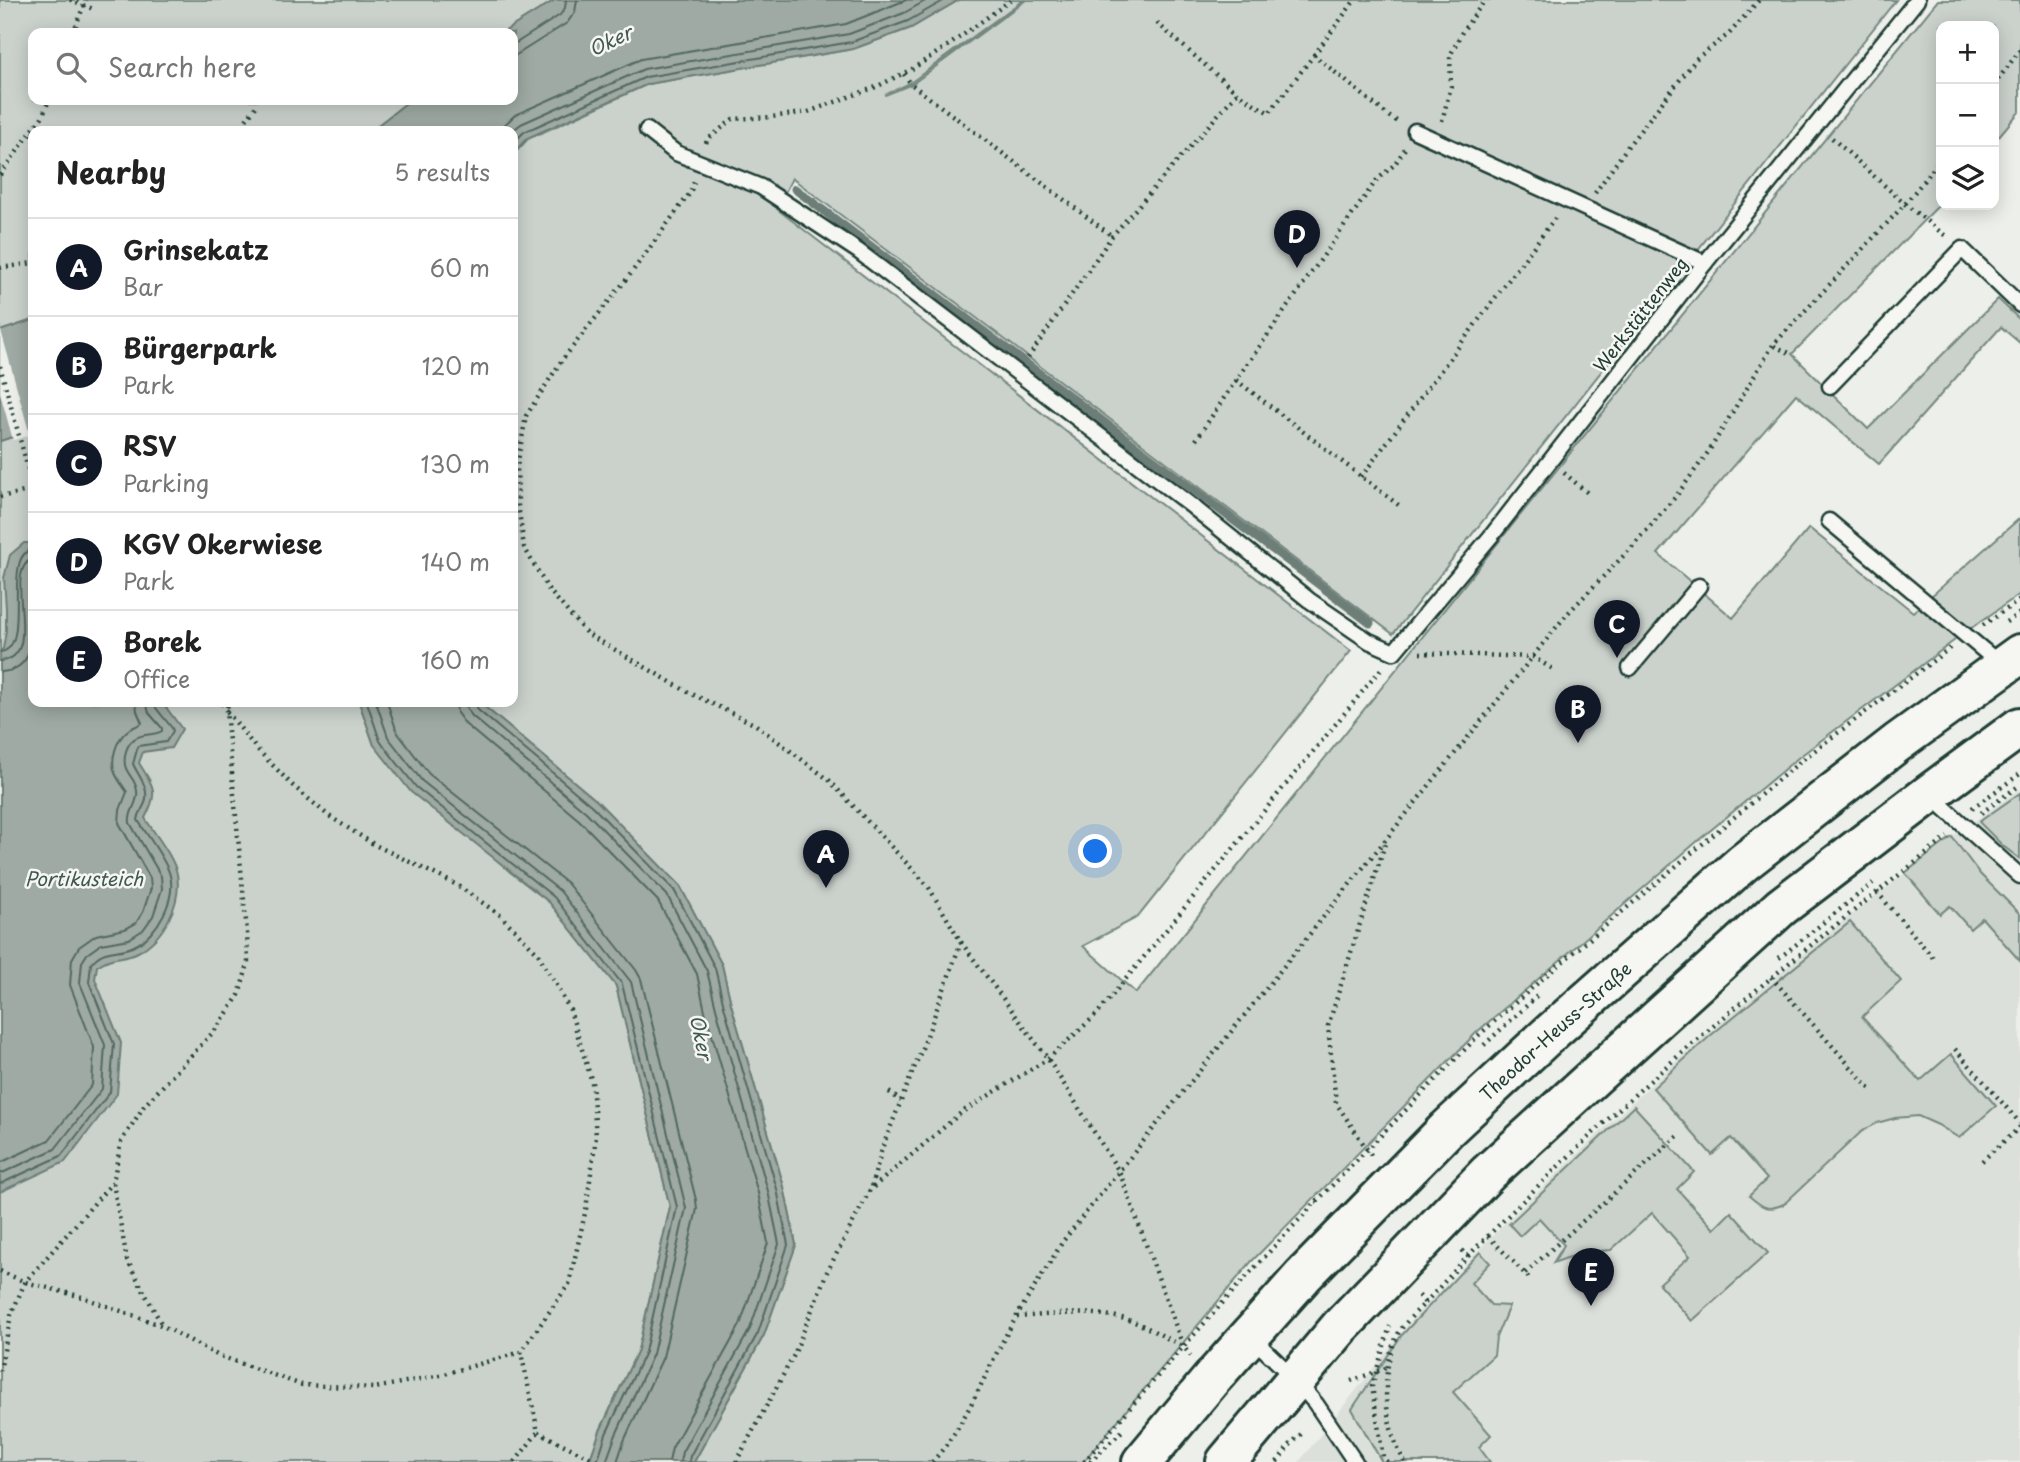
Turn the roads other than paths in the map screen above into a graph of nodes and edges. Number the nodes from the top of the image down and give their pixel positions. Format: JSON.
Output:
{"nodes":[{"id":1,"x":1917,"y":0,"type":"edge"},
{"id":2,"x":648,"y":130,"type":"dead end"},
{"id":3,"x":1415,"y":131,"type":"road end"},
{"id":4,"x":1705,"y":263,"type":"junction"},
{"id":5,"x":2020,"y":305,"type":"edge"},
{"id":6,"x":1830,"y":386,"type":"dead end"},
{"id":7,"x":1829,"y":522,"type":"dead end"},
{"id":8,"x":1699,"y":586,"type":"dead end"},
{"id":9,"x":2011,"y":660,"type":"edge"},
{"id":10,"x":1630,"y":668,"type":"dead end"},
{"id":11,"x":2020,"y":727,"type":"edge"},
{"id":12,"x":1929,"y":794,"type":"junction"},
{"id":13,"x":2020,"y":876,"type":"edge"},
{"id":14,"x":1250,"y":1336,"type":"junction"},
{"id":15,"x":1295,"y":1379,"type":"junction"},
{"id":16,"x":1142,"y":1462,"type":"edge"},
{"id":17,"x":1226,"y":1462,"type":"edge"},
{"id":18,"x":1355,"y":1462,"type":"edge"}],
"edges":[{"from":1,"to":4,"type":"lane","name":"Werkstättenweg"},
{"from":2,"to":4,"type":"lane","name":"Werkstättenweg"},
{"from":3,"to":4,"type":"lane"},
{"from":5,"to":6,"type":"lane"},
{"from":7,"to":9,"type":"lane"},
{"from":8,"to":10,"type":"lane"},
{"from":9,"to":14,"type":"main road","name":"Theodor-Heuss-Straße"},
{"from":11,"to":12,"type":"main road"},
{"from":12,"to":13,"type":"lane"},
{"from":12,"to":15,"type":"main road"},
{"from":14,"to":15,"type":"lane"},
{"from":14,"to":16,"type":"main road","name":"Theodor-Heuss-Straße"},
{"from":15,"to":17,"type":"main road"},
{"from":15,"to":18,"type":"lane"}]}
